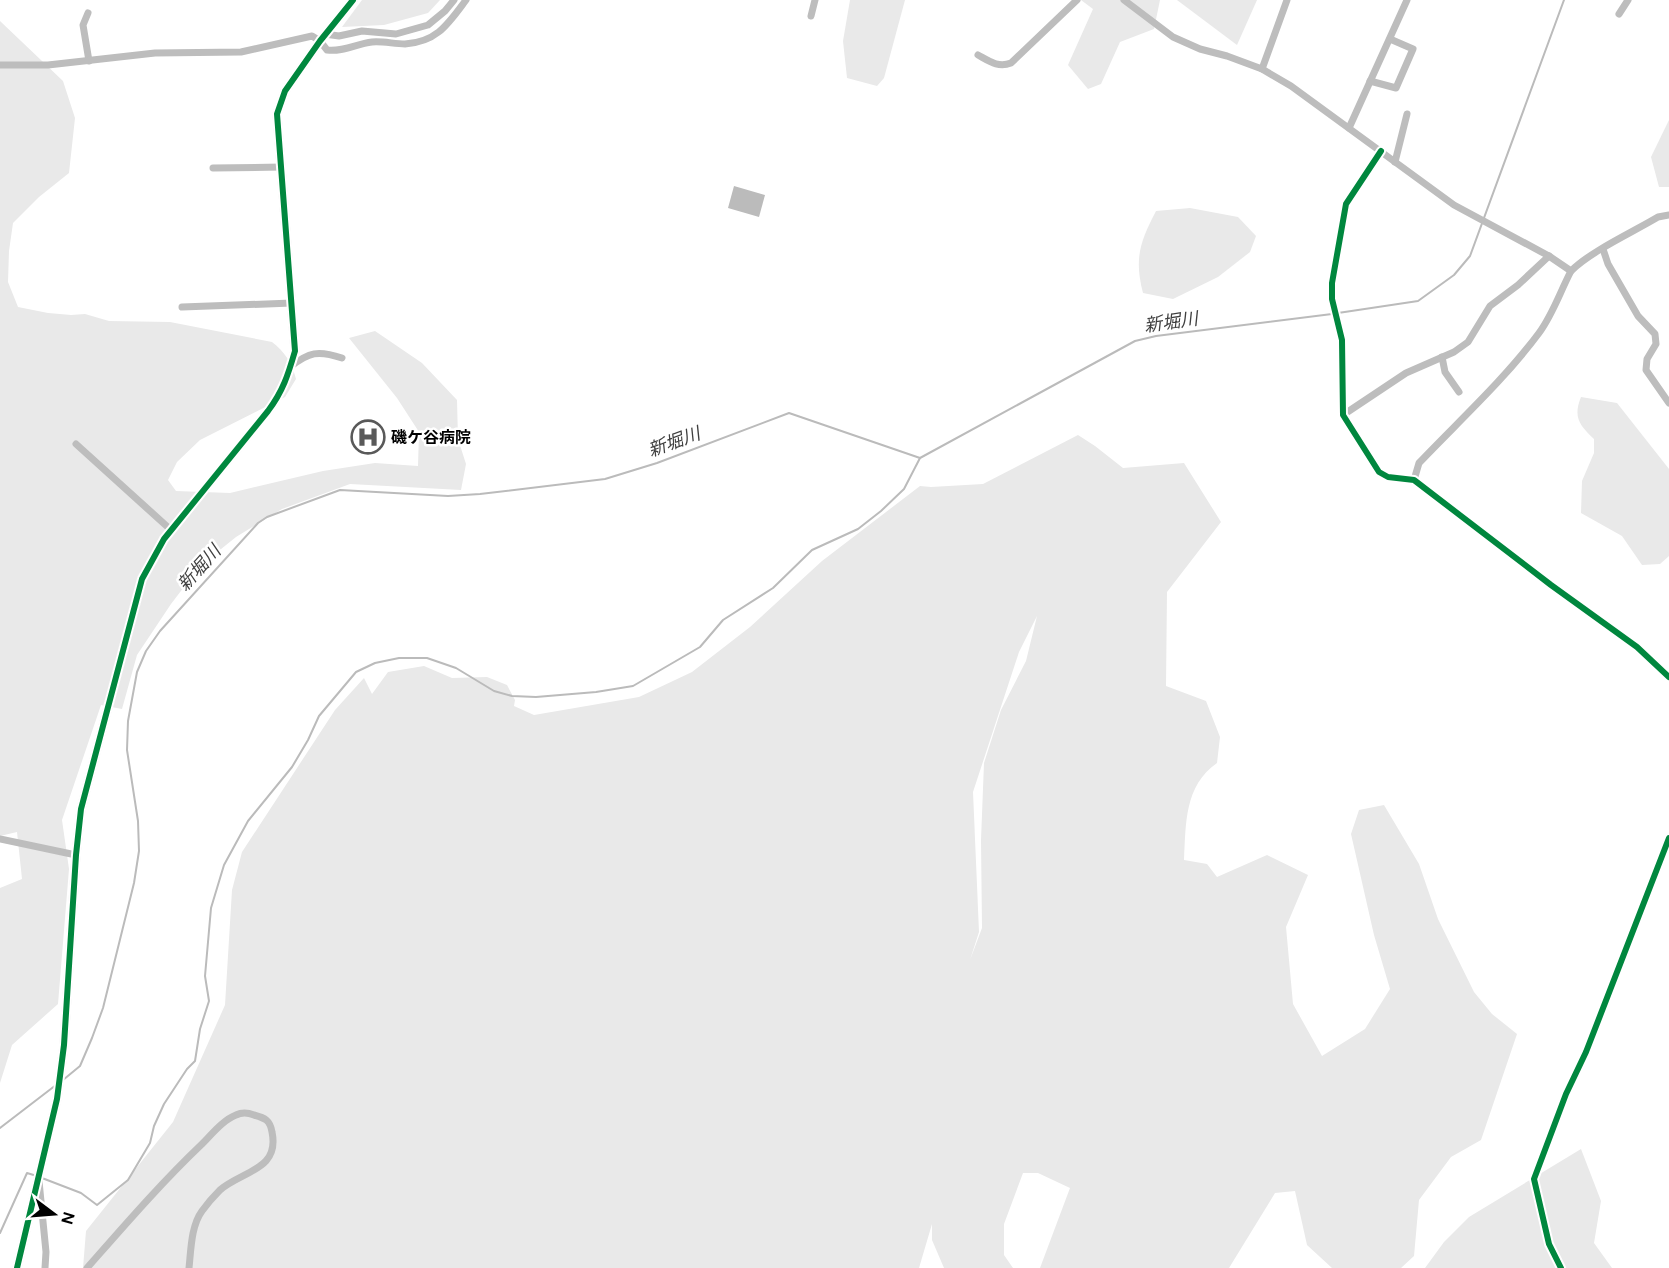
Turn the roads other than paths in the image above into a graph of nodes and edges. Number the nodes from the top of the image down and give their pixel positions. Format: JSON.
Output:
{"nodes":[{"id":1,"x":353,"y":0,"type":"edge"},
{"id":2,"x":454,"y":0,"type":"edge"},
{"id":3,"x":466,"y":0,"type":"edge"},
{"id":4,"x":815,"y":0,"type":"edge"},
{"id":5,"x":1077,"y":0,"type":"edge"},
{"id":6,"x":1124,"y":0,"type":"edge"},
{"id":7,"x":1287,"y":0,"type":"edge"},
{"id":8,"x":1407,"y":0,"type":"edge"},
{"id":9,"x":1628,"y":0,"type":"edge"},
{"id":10,"x":88,"y":13,"type":"dead end"},
{"id":11,"x":1619,"y":14,"type":"dead end"},
{"id":12,"x":811,"y":16,"type":"dead end"},
{"id":13,"x":323,"y":38,"type":"junction"},
{"id":14,"x":1390,"y":39,"type":"junction"},
{"id":15,"x":978,"y":55,"type":"dead end"},
{"id":16,"x":89,"y":61,"type":"junction"},
{"id":17,"x":0,"y":65,"type":"edge"},
{"id":18,"x":1262,"y":69,"type":"junction"},
{"id":19,"x":1370,"y":81,"type":"junction"},
{"id":20,"x":1407,"y":114,"type":"dead end"},
{"id":21,"x":1349,"y":128,"type":"junction"},
{"id":22,"x":1381,"y":152,"type":"junction"},
{"id":23,"x":1395,"y":162,"type":"junction"},
{"id":24,"x":282,"y":167,"type":"junction"},
{"id":25,"x":213,"y":168,"type":"dead end"},
{"id":26,"x":1669,"y":215,"type":"edge"},
{"id":27,"x":1603,"y":249,"type":"junction"},
{"id":28,"x":1549,"y":256,"type":"junction"},
{"id":29,"x":1571,"y":271,"type":"junction"},
{"id":30,"x":291,"y":303,"type":"junction"},
{"id":31,"x":182,"y":307,"type":"dead end"},
{"id":32,"x":1442,"y":357,"type":"junction"},
{"id":33,"x":342,"y":358,"type":"dead end"},
{"id":34,"x":290,"y":367,"type":"junction"},
{"id":35,"x":1459,"y":392,"type":"dead end"},
{"id":36,"x":1669,"y":403,"type":"edge"},
{"id":37,"x":1343,"y":415,"type":"junction"},
{"id":38,"x":76,"y":444,"type":"dead end"},
{"id":39,"x":1414,"y":480,"type":"junction"},
{"id":40,"x":171,"y":530,"type":"junction"},
{"id":41,"x":1669,"y":677,"type":"edge"},
{"id":42,"x":1669,"y":838,"type":"edge"},
{"id":43,"x":0,"y":839,"type":"edge"},
{"id":44,"x":76,"y":855,"type":"junction"},
{"id":45,"x":39,"y":1175,"type":"junction"},
{"id":46,"x":16,"y":1268,"type":"edge"},
{"id":47,"x":45,"y":1268,"type":"edge"},
{"id":48,"x":87,"y":1268,"type":"edge"},
{"id":49,"x":189,"y":1268,"type":"edge"},
{"id":50,"x":1561,"y":1268,"type":"edge"}],
"edges":[{"from":1,"to":13,"type":"street"},
{"from":2,"to":13,"type":"street"},
{"from":3,"to":13,"type":"street"},
{"from":4,"to":12,"type":"street"},
{"from":5,"to":15,"type":"street"},
{"from":6,"to":18,"type":"street"},
{"from":7,"to":18,"type":"street"},
{"from":8,"to":14,"type":"street"},
{"from":9,"to":11,"type":"street"},
{"from":10,"to":16,"type":"street"},
{"from":13,"to":16,"type":"street"},
{"from":13,"to":24,"type":"street"},
{"from":14,"to":19,"type":"street"},
{"from":14,"to":19,"type":"street"},
{"from":16,"to":17,"type":"street"},
{"from":18,"to":21,"type":"street"},
{"from":19,"to":21,"type":"street"},
{"from":20,"to":23,"type":"street"},
{"from":21,"to":22,"type":"street"},
{"from":22,"to":23,"type":"street"},
{"from":22,"to":37,"type":"street"},
{"from":23,"to":28,"type":"street"},
{"from":24,"to":25,"type":"street"},
{"from":24,"to":30,"type":"street"},
{"from":26,"to":27,"type":"street"},
{"from":27,"to":29,"type":"street"},
{"from":27,"to":36,"type":"street"},
{"from":28,"to":29,"type":"street"},
{"from":28,"to":32,"type":"street"},
{"from":29,"to":39,"type":"street"},
{"from":30,"to":31,"type":"street"},
{"from":30,"to":34,"type":"street"},
{"from":32,"to":35,"type":"street"},
{"from":32,"to":37,"type":"street"},
{"from":33,"to":34,"type":"street"},
{"from":34,"to":40,"type":"street"},
{"from":37,"to":39,"type":"street"},
{"from":38,"to":40,"type":"street"},
{"from":39,"to":41,"type":"street"},
{"from":40,"to":44,"type":"street"},
{"from":42,"to":50,"type":"street"},
{"from":43,"to":44,"type":"street"},
{"from":44,"to":45,"type":"street"},
{"from":45,"to":46,"type":"street"},
{"from":45,"to":47,"type":"street"},
{"from":48,"to":49,"type":"street"}]}
